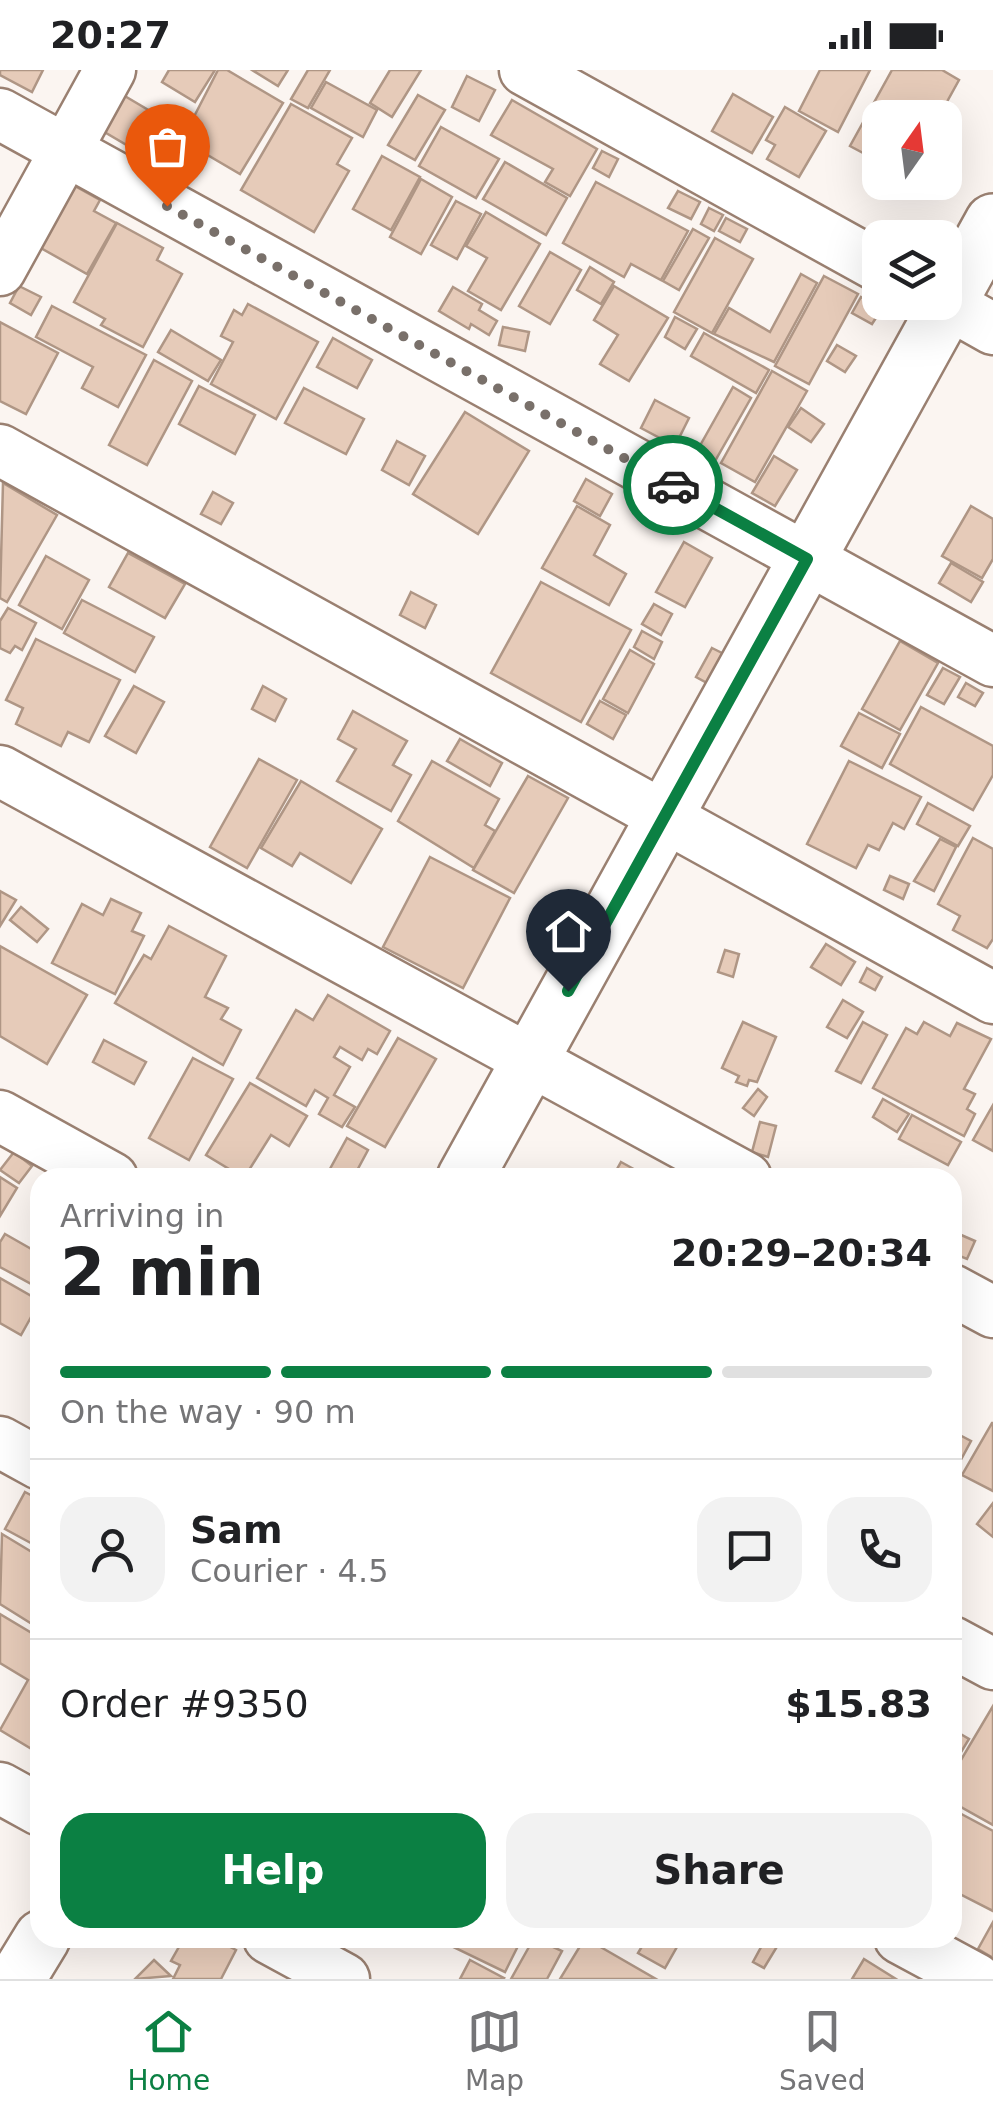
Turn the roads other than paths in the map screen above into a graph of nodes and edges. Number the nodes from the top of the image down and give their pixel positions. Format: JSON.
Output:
{"nodes":[{"id":1,"x":110,"y":70,"type":"edge"},
{"id":2,"x":525,"y":70,"type":"edge"},
{"id":3,"x":0,"y":114,"type":"edge"},
{"id":4,"x":66,"y":150,"type":"junction"},
{"id":5,"x":993,"y":222,"type":"edge"},
{"id":6,"x":862,"y":257,"type":"edge"},
{"id":7,"x":0,"y":270,"type":"edge"},
{"id":8,"x":962,"y":312,"type":"edge"},
{"id":9,"x":957,"y":320,"type":"edge"},
{"id":10,"x":0,"y":450,"type":"edge"},
{"id":11,"x":807,"y":559,"type":"junction"},
{"id":12,"x":993,"y":661,"type":"edge"},
{"id":13,"x":0,"y":772,"type":"edge"},
{"id":14,"x":664,"y":817,"type":"junction"},
{"id":15,"x":993,"y":998,"type":"edge"},
{"id":16,"x":530,"y":1060,"type":"junction"},
{"id":17,"x":0,"y":1116,"type":"edge"},
{"id":18,"x":94,"y":1168,"type":"edge"},
{"id":19,"x":471,"y":1168,"type":"edge"},
{"id":20,"x":728,"y":1168,"type":"edge"},
{"id":21,"x":962,"y":1295,"type":"edge"},
{"id":22,"x":993,"y":1312,"type":"edge"},
{"id":23,"x":0,"y":1442,"type":"edge"},
{"id":24,"x":30,"y":1458,"type":"edge"},
{"id":25,"x":962,"y":1647,"type":"edge"},
{"id":26,"x":993,"y":1664,"type":"edge"},
{"id":27,"x":0,"y":1788,"type":"edge"},
{"id":28,"x":30,"y":1804,"type":"edge"},
{"id":29,"x":36,"y":1948,"type":"edge"},
{"id":30,"x":287,"y":1948,"type":"edge"},
{"id":31,"x":919,"y":1948,"type":"edge"},
{"id":32,"x":17,"y":1979,"type":"edge"},
{"id":33,"x":344,"y":1979,"type":"edge"},
{"id":34,"x":976,"y":1979,"type":"edge"}],
"edges":[{"from":1,"to":4,"type":"street"},
{"from":2,"to":6,"type":"street"},
{"from":3,"to":4,"type":"street"},
{"from":4,"to":7,"type":"street"},
{"from":4,"to":11,"type":"street"},
{"from":5,"to":8,"type":"main road"},
{"from":9,"to":11,"type":"main road"},
{"from":10,"to":14,"type":"street"},
{"from":11,"to":12,"type":"street"},
{"from":11,"to":14,"type":"main road"},
{"from":13,"to":16,"type":"street"},
{"from":14,"to":15,"type":"street"},
{"from":14,"to":16,"type":"main road"},
{"from":16,"to":19,"type":"main road"},
{"from":16,"to":20,"type":"street"},
{"from":17,"to":18,"type":"street"},
{"from":21,"to":22,"type":"street"},
{"from":23,"to":24,"type":"street"},
{"from":25,"to":26,"type":"street"},
{"from":27,"to":28,"type":"street"},
{"from":29,"to":32,"type":"main road"},
{"from":30,"to":33,"type":"street"},
{"from":31,"to":34,"type":"street"}]}
